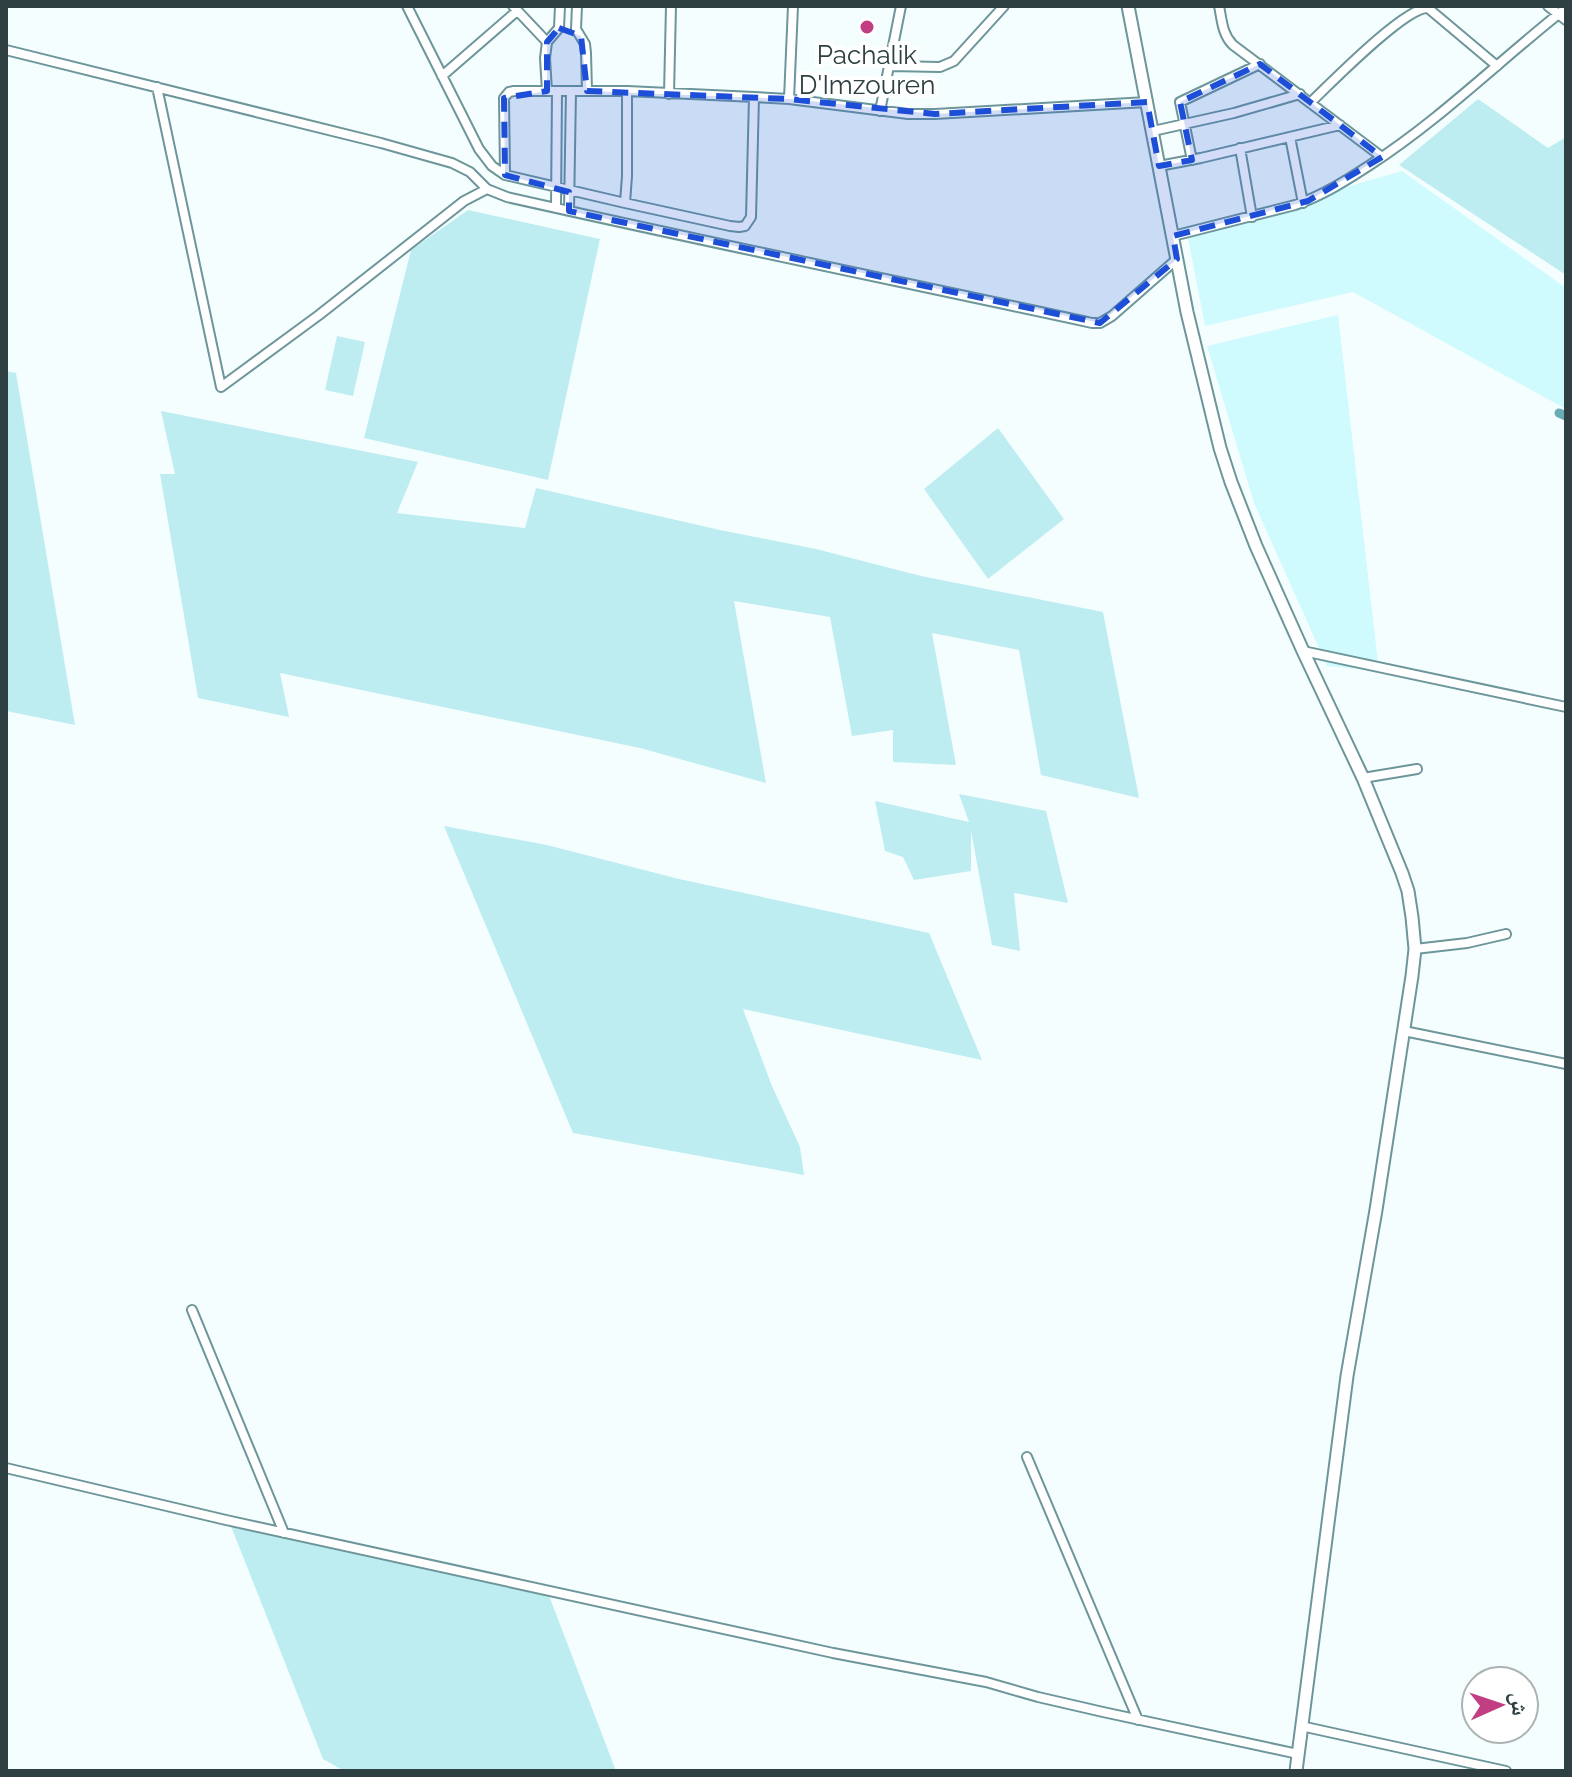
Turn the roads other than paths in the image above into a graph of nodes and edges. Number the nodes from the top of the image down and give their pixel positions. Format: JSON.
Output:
{"nodes":[{"id":1,"x":560,"y":6,"type":"edge"},
{"id":2,"x":577,"y":6,"type":"edge"},
{"id":3,"x":671,"y":6,"type":"edge"},
{"id":4,"x":793,"y":6,"type":"edge"},
{"id":5,"x":901,"y":6,"type":"edge"},
{"id":6,"x":1004,"y":6,"type":"edge"},
{"id":7,"x":1128,"y":6,"type":"edge"},
{"id":8,"x":1219,"y":6,"type":"edge"},
{"id":9,"x":1548,"y":6,"type":"edge"},
{"id":10,"x":412,"y":8,"type":"edge"},
{"id":11,"x":515,"y":9,"type":"edge"},
{"id":12,"x":1563,"y":14,"type":"edge"},
{"id":13,"x":559,"y":28,"type":"junction"},
{"id":14,"x":576,"y":29,"type":"junction"},
{"id":15,"x":547,"y":42,"type":"junction"},
{"id":16,"x":6,"y":50,"type":"edge"},
{"id":17,"x":1260,"y":64,"type":"junction"},
{"id":18,"x":890,"y":66,"type":"junction"},
{"id":19,"x":1497,"y":66,"type":"junction"},
{"id":20,"x":442,"y":76,"type":"junction"},
{"id":21,"x":157,"y":87,"type":"junction"},
{"id":22,"x":547,"y":91,"type":"junction"},
{"id":23,"x":557,"y":91,"type":"junction"},
{"id":24,"x":571,"y":91,"type":"junction"},
{"id":25,"x":587,"y":91,"type":"junction"},
{"id":26,"x":627,"y":91,"type":"junction"},
{"id":27,"x":669,"y":94,"type":"junction"},
{"id":28,"x":1300,"y":94,"type":"junction"},
{"id":29,"x":754,"y":97,"type":"junction"},
{"id":30,"x":789,"y":99,"type":"junction"},
{"id":31,"x":1147,"y":102,"type":"junction"},
{"id":32,"x":1310,"y":103,"type":"junction"},
{"id":33,"x":880,"y":111,"type":"junction"},
{"id":34,"x":1185,"y":125,"type":"junction"},
{"id":35,"x":1340,"y":125,"type":"junction"},
{"id":36,"x":1153,"y":131,"type":"junction"},
{"id":37,"x":1290,"y":137,"type":"junction"},
{"id":38,"x":1240,"y":148,"type":"junction"},
{"id":39,"x":1382,"y":157,"type":"junction"},
{"id":40,"x":1192,"y":160,"type":"junction"},
{"id":41,"x":1159,"y":166,"type":"junction"},
{"id":42,"x":505,"y":175,"type":"junction"},
{"id":43,"x":557,"y":188,"type":"junction"},
{"id":44,"x":487,"y":189,"type":"junction"},
{"id":45,"x":569,"y":191,"type":"junction"},
{"id":46,"x":625,"y":203,"type":"junction"},
{"id":47,"x":1303,"y":203,"type":"junction"},
{"id":48,"x":556,"y":208,"type":"junction"},
{"id":49,"x":569,"y":211,"type":"junction"},
{"id":50,"x":1252,"y":217,"type":"junction"},
{"id":51,"x":1173,"y":236,"type":"junction"},
{"id":52,"x":1177,"y":259,"type":"junction"},
{"id":53,"x":1303,"y":651,"type":"junction"},
{"id":54,"x":1566,"y":707,"type":"edge"},
{"id":55,"x":1417,"y":769,"type":"dead end"},
{"id":56,"x":1363,"y":778,"type":"junction"},
{"id":57,"x":1506,"y":934,"type":"dead end"},
{"id":58,"x":1415,"y":949,"type":"junction"},
{"id":59,"x":1404,"y":1031,"type":"junction"},
{"id":60,"x":1566,"y":1064,"type":"edge"},
{"id":61,"x":192,"y":1310,"type":"dead end"},
{"id":62,"x":1027,"y":1457,"type":"dead end"},
{"id":63,"x":6,"y":1468,"type":"edge"},
{"id":64,"x":284,"y":1533,"type":"junction"},
{"id":65,"x":1138,"y":1720,"type":"junction"},
{"id":66,"x":1301,"y":1726,"type":"junction"},
{"id":67,"x":1298,"y":1754,"type":"junction"},
{"id":68,"x":1296,"y":1771,"type":"edge"},
{"id":69,"x":1506,"y":1771,"type":"edge"}],
"edges":[{"from":1,"to":13,"type":"street"},
{"from":2,"to":14,"type":"street"},
{"from":3,"to":27,"type":"street"},
{"from":4,"to":30,"type":"street"},
{"from":5,"to":18,"type":"street"},
{"from":6,"to":18,"type":"street"},
{"from":7,"to":31,"type":"main road"},
{"from":8,"to":17,"type":"street"},
{"from":9,"to":12,"type":"street"},
{"from":10,"to":20,"type":"street"},
{"from":11,"to":15,"type":"street"},
{"from":11,"to":20,"type":"street"},
{"from":12,"to":19,"type":"street"},
{"from":13,"to":14,"type":"street"},
{"from":13,"to":15,"type":"street"},
{"from":14,"to":25,"type":"street"},
{"from":15,"to":22,"type":"street"},
{"from":16,"to":21,"type":"street"},
{"from":17,"to":28,"type":"street"},
{"from":17,"to":34,"type":"street"},
{"from":18,"to":33,"type":"street"},
{"from":19,"to":32,"type":"street"},
{"from":19,"to":39,"type":"street"},
{"from":20,"to":42,"type":"street"},
{"from":21,"to":44,"type":"street"},
{"from":21,"to":44,"type":"street"},
{"from":22,"to":23,"type":"street"},
{"from":22,"to":42,"type":"street"},
{"from":23,"to":24,"type":"street"},
{"from":23,"to":43,"type":"street"},
{"from":24,"to":25,"type":"street"},
{"from":24,"to":45,"type":"street"},
{"from":25,"to":26,"type":"street"},
{"from":26,"to":27,"type":"street"},
{"from":26,"to":46,"type":"street"},
{"from":27,"to":29,"type":"street"},
{"from":28,"to":32,"type":"street"},
{"from":28,"to":34,"type":"street"},
{"from":29,"to":30,"type":"street"},
{"from":29,"to":46,"type":"street"},
{"from":30,"to":33,"type":"street"},
{"from":31,"to":33,"type":"street"},
{"from":31,"to":36,"type":"main road"},
{"from":32,"to":35,"type":"street"},
{"from":34,"to":36,"type":"street"},
{"from":34,"to":40,"type":"street"},
{"from":35,"to":37,"type":"street"},
{"from":35,"to":39,"type":"street"},
{"from":36,"to":41,"type":"main road"},
{"from":37,"to":38,"type":"street"},
{"from":37,"to":47,"type":"street"},
{"from":38,"to":40,"type":"street"},
{"from":38,"to":50,"type":"street"},
{"from":39,"to":47,"type":"street"},
{"from":40,"to":41,"type":"street"},
{"from":41,"to":51,"type":"main road"},
{"from":42,"to":43,"type":"street"},
{"from":43,"to":45,"type":"street"},
{"from":43,"to":48,"type":"street"},
{"from":44,"to":48,"type":"street"},
{"from":45,"to":46,"type":"street"},
{"from":45,"to":49,"type":"street"},
{"from":47,"to":50,"type":"street"},
{"from":48,"to":49,"type":"street"},
{"from":49,"to":52,"type":"street"},
{"from":50,"to":51,"type":"street"},
{"from":51,"to":52,"type":"main road"},
{"from":52,"to":53,"type":"main road"},
{"from":53,"to":54,"type":"street"},
{"from":53,"to":56,"type":"main road"},
{"from":55,"to":56,"type":"street"},
{"from":56,"to":58,"type":"main road"},
{"from":57,"to":58,"type":"street"},
{"from":58,"to":59,"type":"main road"},
{"from":59,"to":60,"type":"street"},
{"from":59,"to":66,"type":"main road"},
{"from":61,"to":64,"type":"street"},
{"from":62,"to":65,"type":"street"},
{"from":63,"to":64,"type":"street"},
{"from":64,"to":65,"type":"street"},
{"from":65,"to":67,"type":"street"},
{"from":66,"to":67,"type":"main road"},
{"from":66,"to":69,"type":"street"},
{"from":67,"to":68,"type":"main road"}]}
